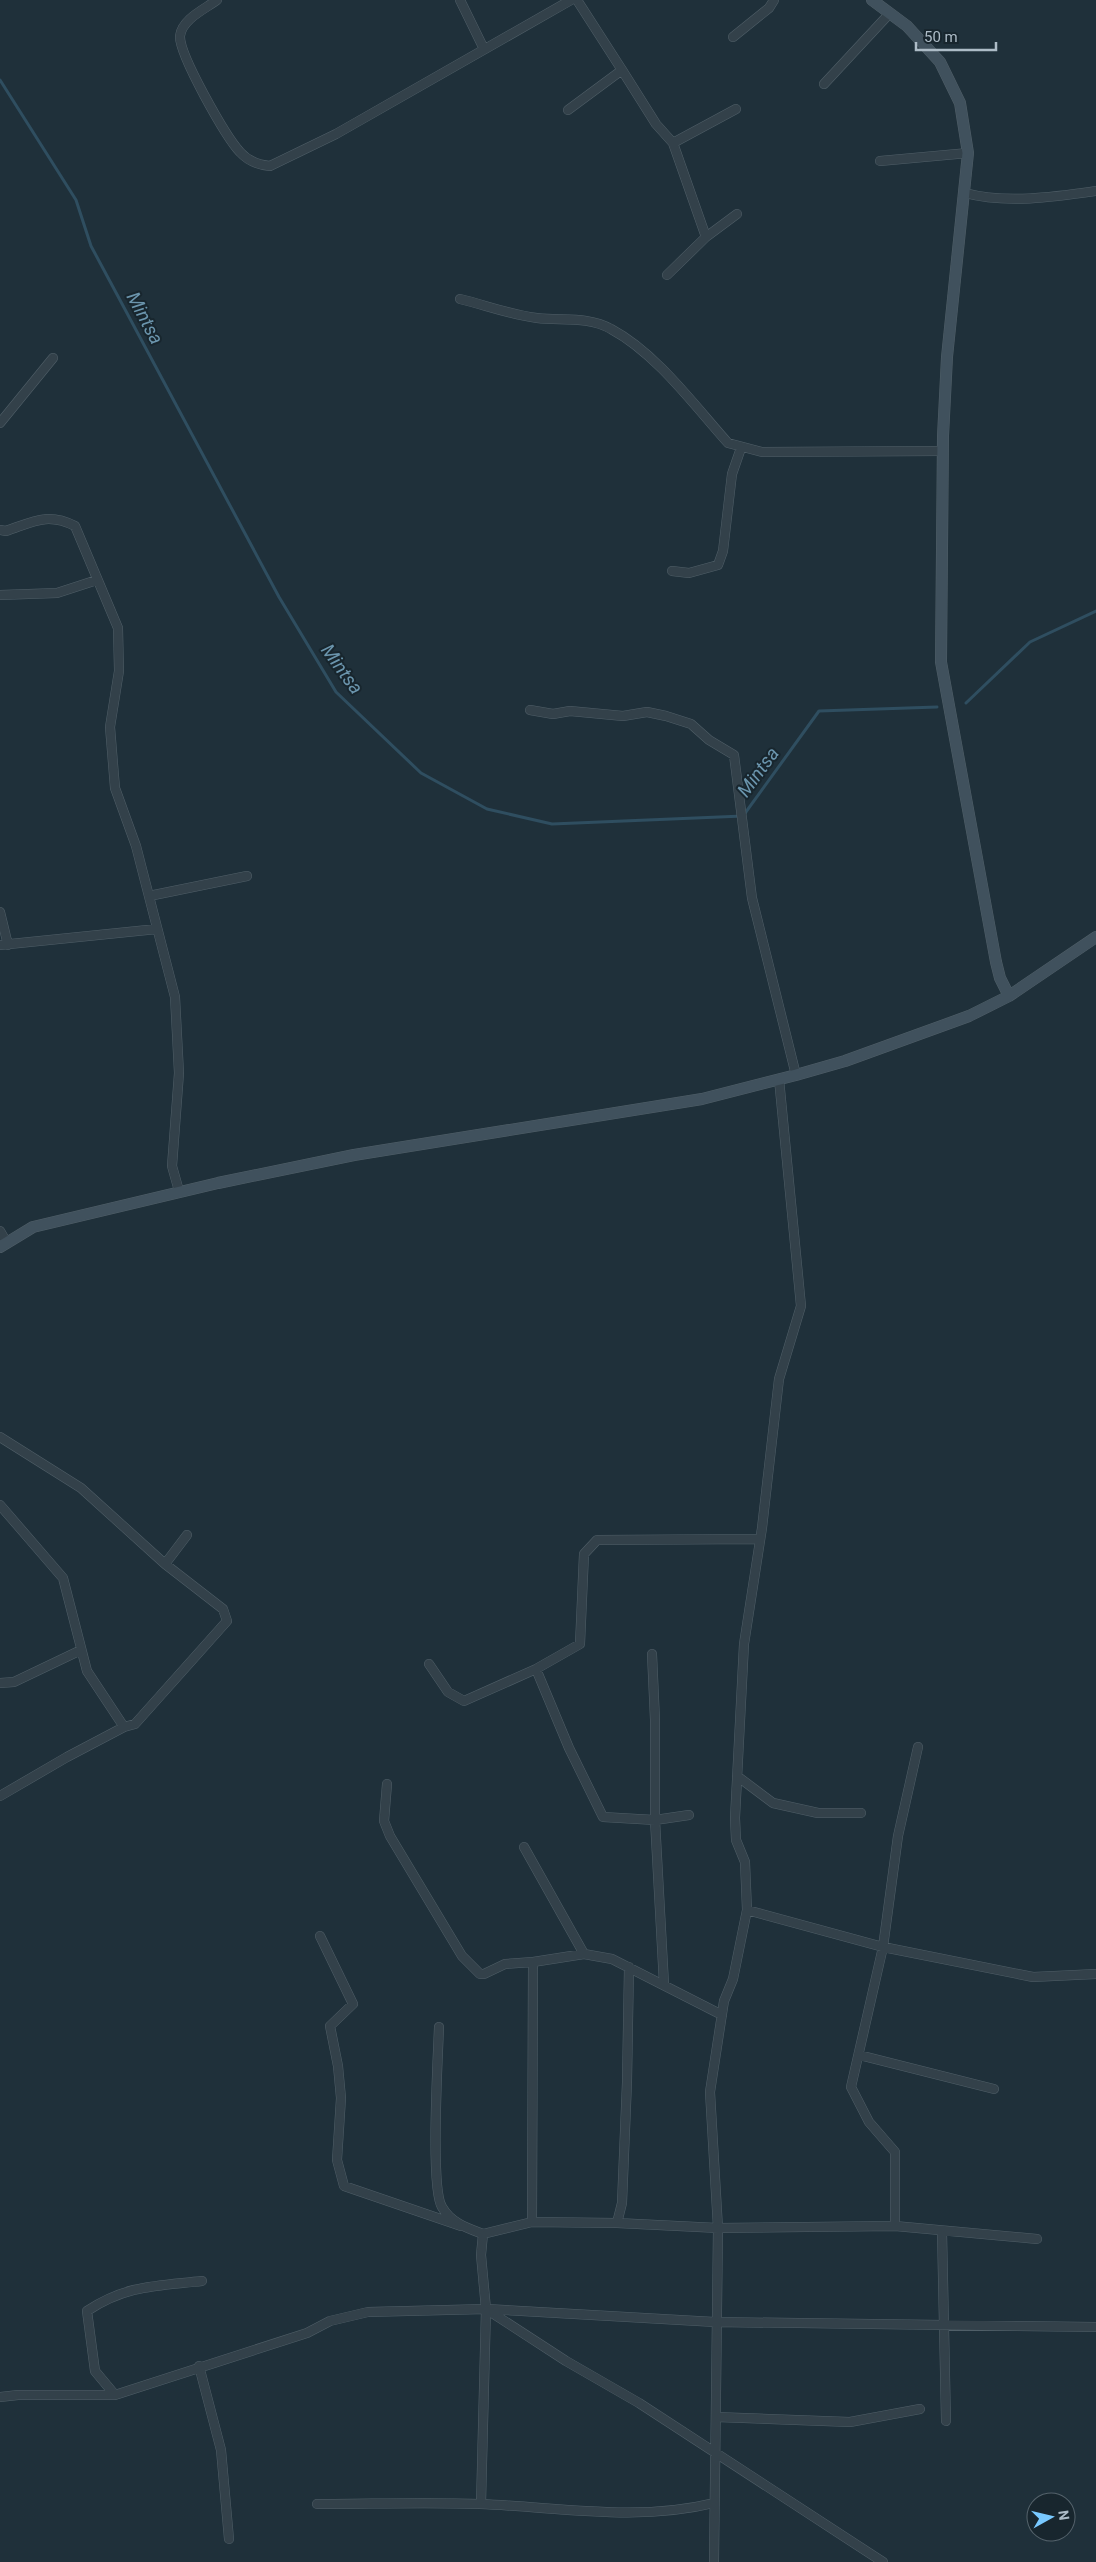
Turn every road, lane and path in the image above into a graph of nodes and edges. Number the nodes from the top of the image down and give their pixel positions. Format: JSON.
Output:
{"nodes":[{"id":1,"x":218,"y":0,"type":"edge"},
{"id":2,"x":460,"y":0,"type":"edge"},
{"id":3,"x":571,"y":0,"type":"edge"},
{"id":4,"x":577,"y":0,"type":"edge"},
{"id":5,"x":774,"y":0,"type":"edge"},
{"id":6,"x":872,"y":0,"type":"edge"},
{"id":7,"x":890,"y":13,"type":"junction"},
{"id":8,"x":733,"y":37,"type":"dead end"},
{"id":9,"x":484,"y":49,"type":"junction"},
{"id":10,"x":622,"y":70,"type":"junction"},
{"id":11,"x":824,"y":84,"type":"dead end"},
{"id":12,"x":736,"y":109,"type":"dead end"},
{"id":13,"x":568,"y":110,"type":"dead end"},
{"id":14,"x":673,"y":143,"type":"junction"},
{"id":15,"x":968,"y":153,"type":"junction"},
{"id":16,"x":880,"y":161,"type":"dead end"},
{"id":17,"x":1096,"y":191,"type":"edge"},
{"id":18,"x":965,"y":192,"type":"junction"},
{"id":19,"x":737,"y":214,"type":"dead end"},
{"id":20,"x":706,"y":237,"type":"junction"},
{"id":21,"x":667,"y":275,"type":"dead end"},
{"id":22,"x":460,"y":299,"type":"dead end"},
{"id":23,"x":53,"y":358,"type":"dead end"},
{"id":24,"x":0,"y":423,"type":"edge"},
{"id":25,"x":741,"y":448,"type":"junction"},
{"id":26,"x":942,"y":451,"type":"junction"},
{"id":27,"x":0,"y":530,"type":"edge"},
{"id":28,"x":672,"y":571,"type":"dead end"},
{"id":29,"x":97,"y":580,"type":"junction"},
{"id":30,"x":0,"y":595,"type":"edge"},
{"id":31,"x":530,"y":710,"type":"dead end"},
{"id":32,"x":247,"y":876,"type":"dead end"},
{"id":33,"x":148,"y":896,"type":"junction"},
{"id":34,"x":0,"y":912,"type":"edge"},
{"id":35,"x":157,"y":929,"type":"junction"},
{"id":36,"x":1096,"y":937,"type":"edge"},
{"id":37,"x":4,"y":945,"type":"edge"},
{"id":38,"x":1009,"y":996,"type":"junction"},
{"id":39,"x":796,"y":1075,"type":"junction"},
{"id":40,"x":779,"y":1079,"type":"junction"},
{"id":41,"x":179,"y":1191,"type":"junction"},
{"id":42,"x":0,"y":1231,"type":"edge"},
{"id":43,"x":4,"y":1245,"type":"edge"},
{"id":44,"x":0,"y":1437,"type":"edge"},
{"id":45,"x":0,"y":1505,"type":"edge"},
{"id":46,"x":187,"y":1535,"type":"dead end"},
{"id":47,"x":760,"y":1539,"type":"junction"},
{"id":48,"x":165,"y":1564,"type":"junction"},
{"id":49,"x":81,"y":1650,"type":"junction"},
{"id":50,"x":652,"y":1654,"type":"dead end"},
{"id":51,"x":429,"y":1664,"type":"dead end"},
{"id":52,"x":536,"y":1669,"type":"junction"},
{"id":53,"x":0,"y":1683,"type":"edge"},
{"id":54,"x":124,"y":1727,"type":"junction"},
{"id":55,"x":918,"y":1748,"type":"dead end"},
{"id":56,"x":738,"y":1776,"type":"junction"},
{"id":57,"x":387,"y":1784,"type":"dead end"},
{"id":58,"x":0,"y":1796,"type":"edge"},
{"id":59,"x":861,"y":1813,"type":"dead end"},
{"id":60,"x":690,"y":1815,"type":"dead end"},
{"id":61,"x":655,"y":1820,"type":"junction"},
{"id":62,"x":524,"y":1847,"type":"dead end"},
{"id":63,"x":747,"y":1910,"type":"junction"},
{"id":64,"x":320,"y":1936,"type":"dead end"},
{"id":65,"x":882,"y":1947,"type":"junction"},
{"id":66,"x":584,"y":1954,"type":"junction"},
{"id":67,"x":533,"y":1962,"type":"junction"},
{"id":68,"x":629,"y":1967,"type":"junction"},
{"id":69,"x":1096,"y":1974,"type":"edge"},
{"id":70,"x":664,"y":1984,"type":"junction"},
{"id":71,"x":722,"y":2015,"type":"junction"},
{"id":72,"x":440,"y":2027,"type":"dead end"},
{"id":73,"x":859,"y":2055,"type":"junction"},
{"id":74,"x":994,"y":2089,"type":"dead end"},
{"id":75,"x":532,"y":2222,"type":"junction"},
{"id":76,"x":617,"y":2223,"type":"junction"},
{"id":77,"x":461,"y":2226,"type":"junction"},
{"id":78,"x":896,"y":2226,"type":"junction"},
{"id":79,"x":718,"y":2228,"type":"junction"},
{"id":80,"x":942,"y":2231,"type":"junction"},
{"id":81,"x":483,"y":2234,"type":"junction"},
{"id":82,"x":1037,"y":2239,"type":"dead end"},
{"id":83,"x":202,"y":2281,"type":"dead end"},
{"id":84,"x":486,"y":2309,"type":"junction"},
{"id":85,"x":715,"y":2322,"type":"junction"},
{"id":86,"x":945,"y":2324,"type":"junction"},
{"id":87,"x":1096,"y":2327,"type":"edge"},
{"id":88,"x":199,"y":2366,"type":"junction"},
{"id":89,"x":115,"y":2396,"type":"junction"},
{"id":90,"x":0,"y":2398,"type":"edge"},
{"id":91,"x":920,"y":2409,"type":"dead end"},
{"id":92,"x":716,"y":2417,"type":"junction"},
{"id":93,"x":946,"y":2421,"type":"dead end"},
{"id":94,"x":717,"y":2454,"type":"junction"},
{"id":95,"x":714,"y":2503,"type":"junction"},
{"id":96,"x":318,"y":2504,"type":"dead end"},
{"id":97,"x":481,"y":2504,"type":"junction"},
{"id":98,"x":229,"y":2539,"type":"dead end"},
{"id":99,"x":714,"y":2562,"type":"edge"},
{"id":100,"x":882,"y":2562,"type":"edge"}],
"edges":[{"from":1,"to":9,"type":"street"},
{"from":2,"to":9,"type":"street"},
{"from":3,"to":9,"type":"street"},
{"from":4,"to":10,"type":"street"},
{"from":5,"to":8,"type":"street"},
{"from":6,"to":7,"type":"main road"},
{"from":7,"to":11,"type":"street"},
{"from":7,"to":15,"type":"main road"},
{"from":10,"to":13,"type":"street"},
{"from":10,"to":14,"type":"street"},
{"from":12,"to":14,"type":"street"},
{"from":14,"to":20,"type":"street"},
{"from":15,"to":16,"type":"street"},
{"from":15,"to":18,"type":"main road"},
{"from":17,"to":18,"type":"street"},
{"from":18,"to":26,"type":"main road"},
{"from":19,"to":20,"type":"street"},
{"from":20,"to":21,"type":"street"},
{"from":22,"to":25,"type":"street"},
{"from":23,"to":24,"type":"street"},
{"from":25,"to":26,"type":"street"},
{"from":25,"to":28,"type":"street"},
{"from":26,"to":38,"type":"main road"},
{"from":27,"to":29,"type":"street"},
{"from":29,"to":30,"type":"street"},
{"from":29,"to":33,"type":"street"},
{"from":31,"to":39,"type":"street"},
{"from":32,"to":33,"type":"street"},
{"from":33,"to":35,"type":"street"},
{"from":34,"to":37,"type":"street"},
{"from":35,"to":37,"type":"street"},
{"from":35,"to":41,"type":"street"},
{"from":36,"to":38,"type":"main road"},
{"from":38,"to":39,"type":"main road"},
{"from":39,"to":40,"type":"main road"},
{"from":40,"to":41,"type":"main road"},
{"from":40,"to":47,"type":"street"},
{"from":41,"to":43,"type":"main road"},
{"from":42,"to":43,"type":"street"},
{"from":44,"to":48,"type":"street"},
{"from":45,"to":49,"type":"street"},
{"from":46,"to":48,"type":"street"},
{"from":47,"to":52,"type":"street"},
{"from":47,"to":56,"type":"street"},
{"from":48,"to":54,"type":"street"},
{"from":49,"to":53,"type":"street"},
{"from":49,"to":54,"type":"street"},
{"from":50,"to":61,"type":"street"},
{"from":51,"to":52,"type":"street"},
{"from":52,"to":61,"type":"street"},
{"from":54,"to":58,"type":"street"},
{"from":55,"to":65,"type":"street"},
{"from":56,"to":59,"type":"street"},
{"from":56,"to":63,"type":"street"},
{"from":57,"to":67,"type":"street"},
{"from":60,"to":61,"type":"street"},
{"from":61,"to":70,"type":"street"},
{"from":62,"to":66,"type":"street"},
{"from":63,"to":65,"type":"street"},
{"from":63,"to":71,"type":"street"},
{"from":64,"to":77,"type":"street"},
{"from":65,"to":69,"type":"street"},
{"from":65,"to":73,"type":"street"},
{"from":66,"to":67,"type":"street"},
{"from":66,"to":68,"type":"street"},
{"from":67,"to":75,"type":"street"},
{"from":68,"to":70,"type":"street"},
{"from":68,"to":76,"type":"street"},
{"from":70,"to":71,"type":"street"},
{"from":71,"to":79,"type":"street"},
{"from":72,"to":77,"type":"street"},
{"from":73,"to":74,"type":"street"},
{"from":73,"to":78,"type":"street"},
{"from":75,"to":76,"type":"street"},
{"from":75,"to":81,"type":"street"},
{"from":76,"to":79,"type":"street"},
{"from":77,"to":81,"type":"street"},
{"from":78,"to":79,"type":"street"},
{"from":78,"to":80,"type":"street"},
{"from":79,"to":85,"type":"street"},
{"from":80,"to":82,"type":"street"},
{"from":80,"to":86,"type":"street"},
{"from":81,"to":84,"type":"street"},
{"from":83,"to":89,"type":"street"},
{"from":84,"to":85,"type":"street"},
{"from":84,"to":88,"type":"street"},
{"from":84,"to":94,"type":"street"},
{"from":84,"to":97,"type":"street"},
{"from":85,"to":86,"type":"street"},
{"from":85,"to":92,"type":"street"},
{"from":86,"to":87,"type":"street"},
{"from":86,"to":93,"type":"street"},
{"from":88,"to":89,"type":"street"},
{"from":88,"to":98,"type":"street"},
{"from":89,"to":90,"type":"street"},
{"from":91,"to":92,"type":"street"},
{"from":92,"to":94,"type":"street"},
{"from":94,"to":95,"type":"street"},
{"from":94,"to":100,"type":"street"},
{"from":95,"to":97,"type":"street"},
{"from":95,"to":99,"type":"street"},
{"from":96,"to":97,"type":"street"}]}
